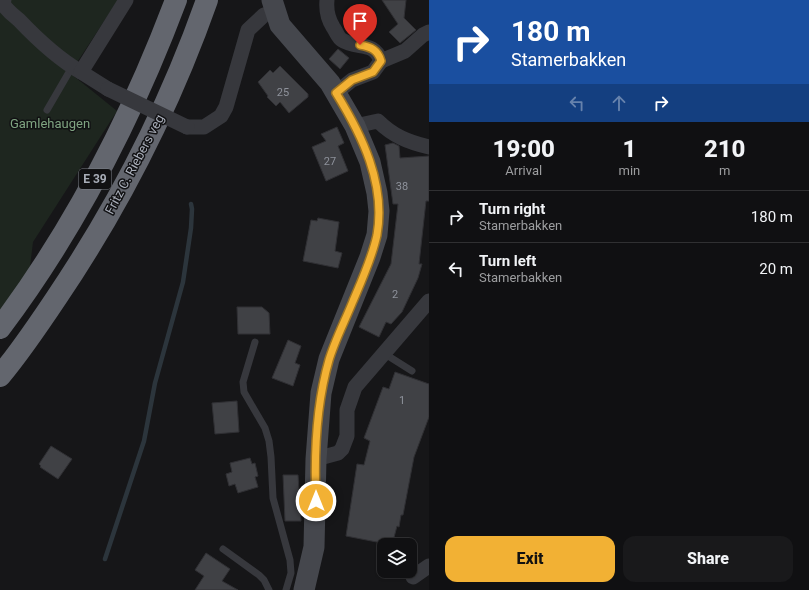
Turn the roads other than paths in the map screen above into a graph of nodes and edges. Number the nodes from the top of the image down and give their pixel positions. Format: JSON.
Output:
{"nodes":[{"id":1,"x":126,"y":0,"type":"edge"},
{"id":2,"x":176,"y":0,"type":"edge"},
{"id":3,"x":208,"y":0,"type":"edge"},
{"id":4,"x":327,"y":0,"type":"edge"},
{"id":5,"x":2,"y":1,"type":"edge"},
{"id":6,"x":274,"y":6,"type":"edge"},
{"id":7,"x":429,"y":32,"type":"edge"},
{"id":8,"x":381,"y":61,"type":"junction"},
{"id":9,"x":77,"y":70,"type":"junction"},
{"id":10,"x":336,"y":93,"type":"junction"},
{"id":11,"x":47,"y":110,"type":"dead end"},
{"id":12,"x":355,"y":126,"type":"junction"},
{"id":13,"x":429,"y":147,"type":"edge"},
{"id":14,"x":429,"y":301,"type":"edge"},
{"id":15,"x":0,"y":328,"type":"edge"},
{"id":16,"x":255,"y":342,"type":"dead end"},
{"id":17,"x":384,"y":354,"type":"junction"},
{"id":18,"x":412,"y":371,"type":"dead end"},
{"id":19,"x":0,"y":376,"type":"edge"},
{"id":20,"x":316,"y":459,"type":"junction"},
{"id":21,"x":223,"y":549,"type":"dead end"},
{"id":22,"x":429,"y":566,"type":"edge"},
{"id":23,"x":417,"y":574,"type":"edge"},
{"id":24,"x":269,"y":590,"type":"edge"},
{"id":25,"x":286,"y":590,"type":"edge"},
{"id":26,"x":304,"y":590,"type":"edge"}],
"edges":[{"from":1,"to":9,"type":"street"},
{"from":2,"to":15,"type":"highway","name":"Fritz C. Riebers veg","number":"E 39"},
{"from":3,"to":19,"type":"highway","name":"Fritz C. Riebers veg","number":"E 39"},
{"from":4,"to":8,"type":"street"},
{"from":5,"to":9,"type":"street"},
{"from":6,"to":9,"type":"street","bridge":true},
{"from":6,"to":10,"type":"main road"},
{"from":7,"to":8,"type":"street"},
{"from":8,"to":10,"type":"street"},
{"from":9,"to":11,"type":"lane"},
{"from":10,"to":12,"type":"main road"},
{"from":12,"to":13,"type":"street"},
{"from":12,"to":20,"type":"main road"},
{"from":14,"to":17,"type":"street"},
{"from":16,"to":25,"type":"lane"},
{"from":17,"to":18,"type":"lane"},
{"from":17,"to":20,"type":"street"},
{"from":20,"to":26,"type":"main road"},
{"from":21,"to":24,"type":"lane"},
{"from":22,"to":23,"type":"street"}]}
